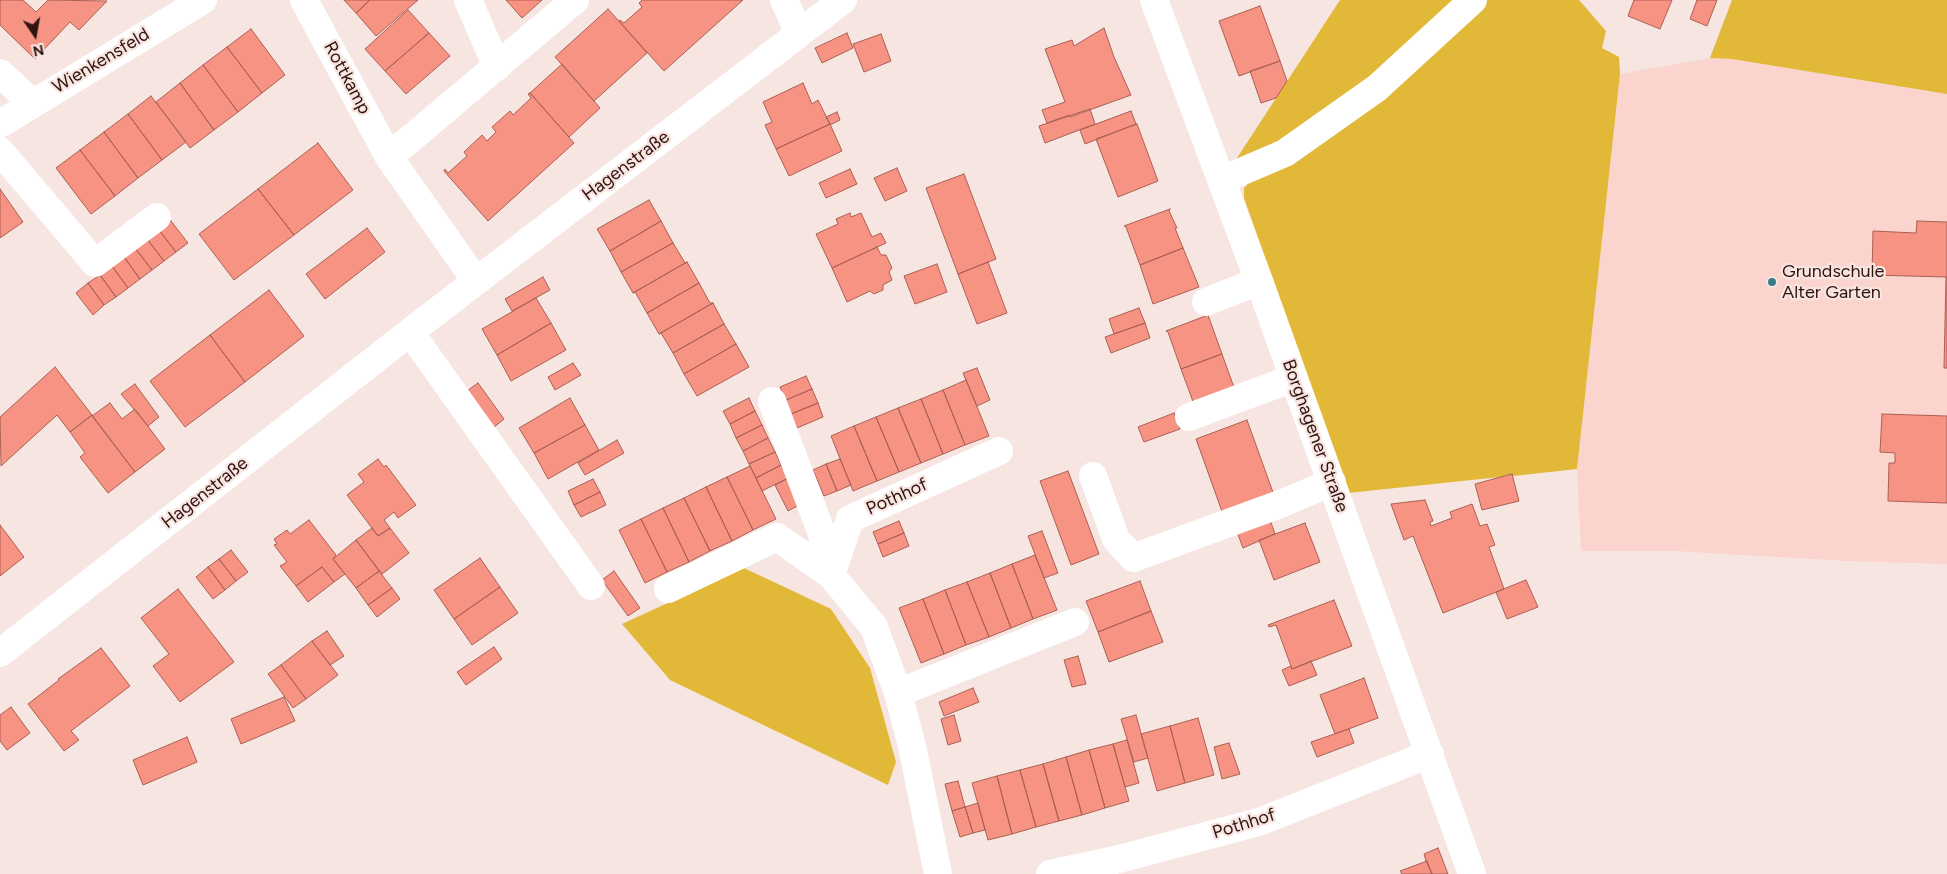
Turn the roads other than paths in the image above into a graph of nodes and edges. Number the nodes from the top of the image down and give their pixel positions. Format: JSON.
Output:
{"nodes":[{"id":1,"x":203,"y":0,"type":"edge"},
{"id":2,"x":304,"y":0,"type":"edge"},
{"id":3,"x":468,"y":0,"type":"edge"},
{"id":4,"x":575,"y":0,"type":"edge"},
{"id":5,"x":784,"y":0,"type":"edge"},
{"id":6,"x":843,"y":0,"type":"edge"},
{"id":7,"x":1154,"y":0,"type":"edge"},
{"id":8,"x":1473,"y":0,"type":"edge"},
{"id":9,"x":799,"y":34,"type":"junction"},
{"id":10,"x":497,"y":67,"type":"junction"},
{"id":11,"x":0,"y":73,"type":"edge"},
{"id":12,"x":32,"y":104,"type":"junction"},
{"id":13,"x":0,"y":124,"type":"edge"},
{"id":14,"x":0,"y":151,"type":"edge"},
{"id":15,"x":389,"y":157,"type":"junction"},
{"id":16,"x":1222,"y":180,"type":"junction"},
{"id":17,"x":157,"y":217,"type":"dead end"},
{"id":18,"x":476,"y":281,"type":"junction"},
{"id":19,"x":1259,"y":281,"type":"junction"},
{"id":20,"x":1206,"y":302,"type":"dead end"},
{"id":21,"x":410,"y":332,"type":"junction"},
{"id":22,"x":1294,"y":378,"type":"junction"},
{"id":23,"x":772,"y":401,"type":"dead end"},
{"id":24,"x":1189,"y":418,"type":"dead end"},
{"id":25,"x":999,"y":451,"type":"dead end"},
{"id":26,"x":1093,"y":476,"type":"dead end"},
{"id":27,"x":1332,"y":482,"type":"junction"},
{"id":28,"x":831,"y":575,"type":"junction"},
{"id":29,"x":591,"y":586,"type":"dead end"},
{"id":30,"x":668,"y":589,"type":"dead end"},
{"id":31,"x":1075,"y":622,"type":"dead end"},
{"id":32,"x":0,"y":653,"type":"edge"},
{"id":33,"x":898,"y":693,"type":"junction"},
{"id":34,"x":1430,"y":754,"type":"junction"},
{"id":35,"x":938,"y":874,"type":"edge"},
{"id":36,"x":1050,"y":874,"type":"edge"},
{"id":37,"x":1472,"y":874,"type":"edge"}],
"edges":[{"from":1,"to":12,"type":"street","name":"Wienkensfeld"},
{"from":2,"to":15,"type":"street","name":"Rottkamp"},
{"from":3,"to":10,"type":"street"},
{"from":4,"to":10,"type":"street"},
{"from":5,"to":9,"type":"street"},
{"from":6,"to":9,"type":"street","name":"Hagenstraße"},
{"from":7,"to":16,"type":"street","name":"Borghagener Straße"},
{"from":8,"to":16,"type":"street"},
{"from":9,"to":18,"type":"street","name":"Hagenstraße"},
{"from":10,"to":15,"type":"street"},
{"from":11,"to":12,"type":"street"},
{"from":12,"to":13,"type":"street","name":"Wienkensfeld"},
{"from":14,"to":17,"type":"street"},
{"from":15,"to":18,"type":"street","name":"Rottkamp"},
{"from":16,"to":19,"type":"street","name":"Borghagener Straße"},
{"from":18,"to":21,"type":"street","name":"Hagenstraße"},
{"from":19,"to":20,"type":"street"},
{"from":19,"to":22,"type":"street","name":"Borghagener Straße"},
{"from":21,"to":29,"type":"street"},
{"from":21,"to":32,"type":"street","name":"Hagenstraße"},
{"from":22,"to":24,"type":"street"},
{"from":22,"to":27,"type":"street","name":"Borghagener Straße"},
{"from":23,"to":28,"type":"street"},
{"from":25,"to":28,"type":"street","name":"Pothhof"},
{"from":26,"to":27,"type":"street"},
{"from":27,"to":34,"type":"street","name":"Borghagener Straße"},
{"from":28,"to":30,"type":"street"},
{"from":28,"to":33,"type":"street"},
{"from":31,"to":33,"type":"street"},
{"from":33,"to":35,"type":"street"},
{"from":34,"to":36,"type":"street","name":"Pothhof"},
{"from":34,"to":37,"type":"street","name":"Borghagener Straße"}]}
